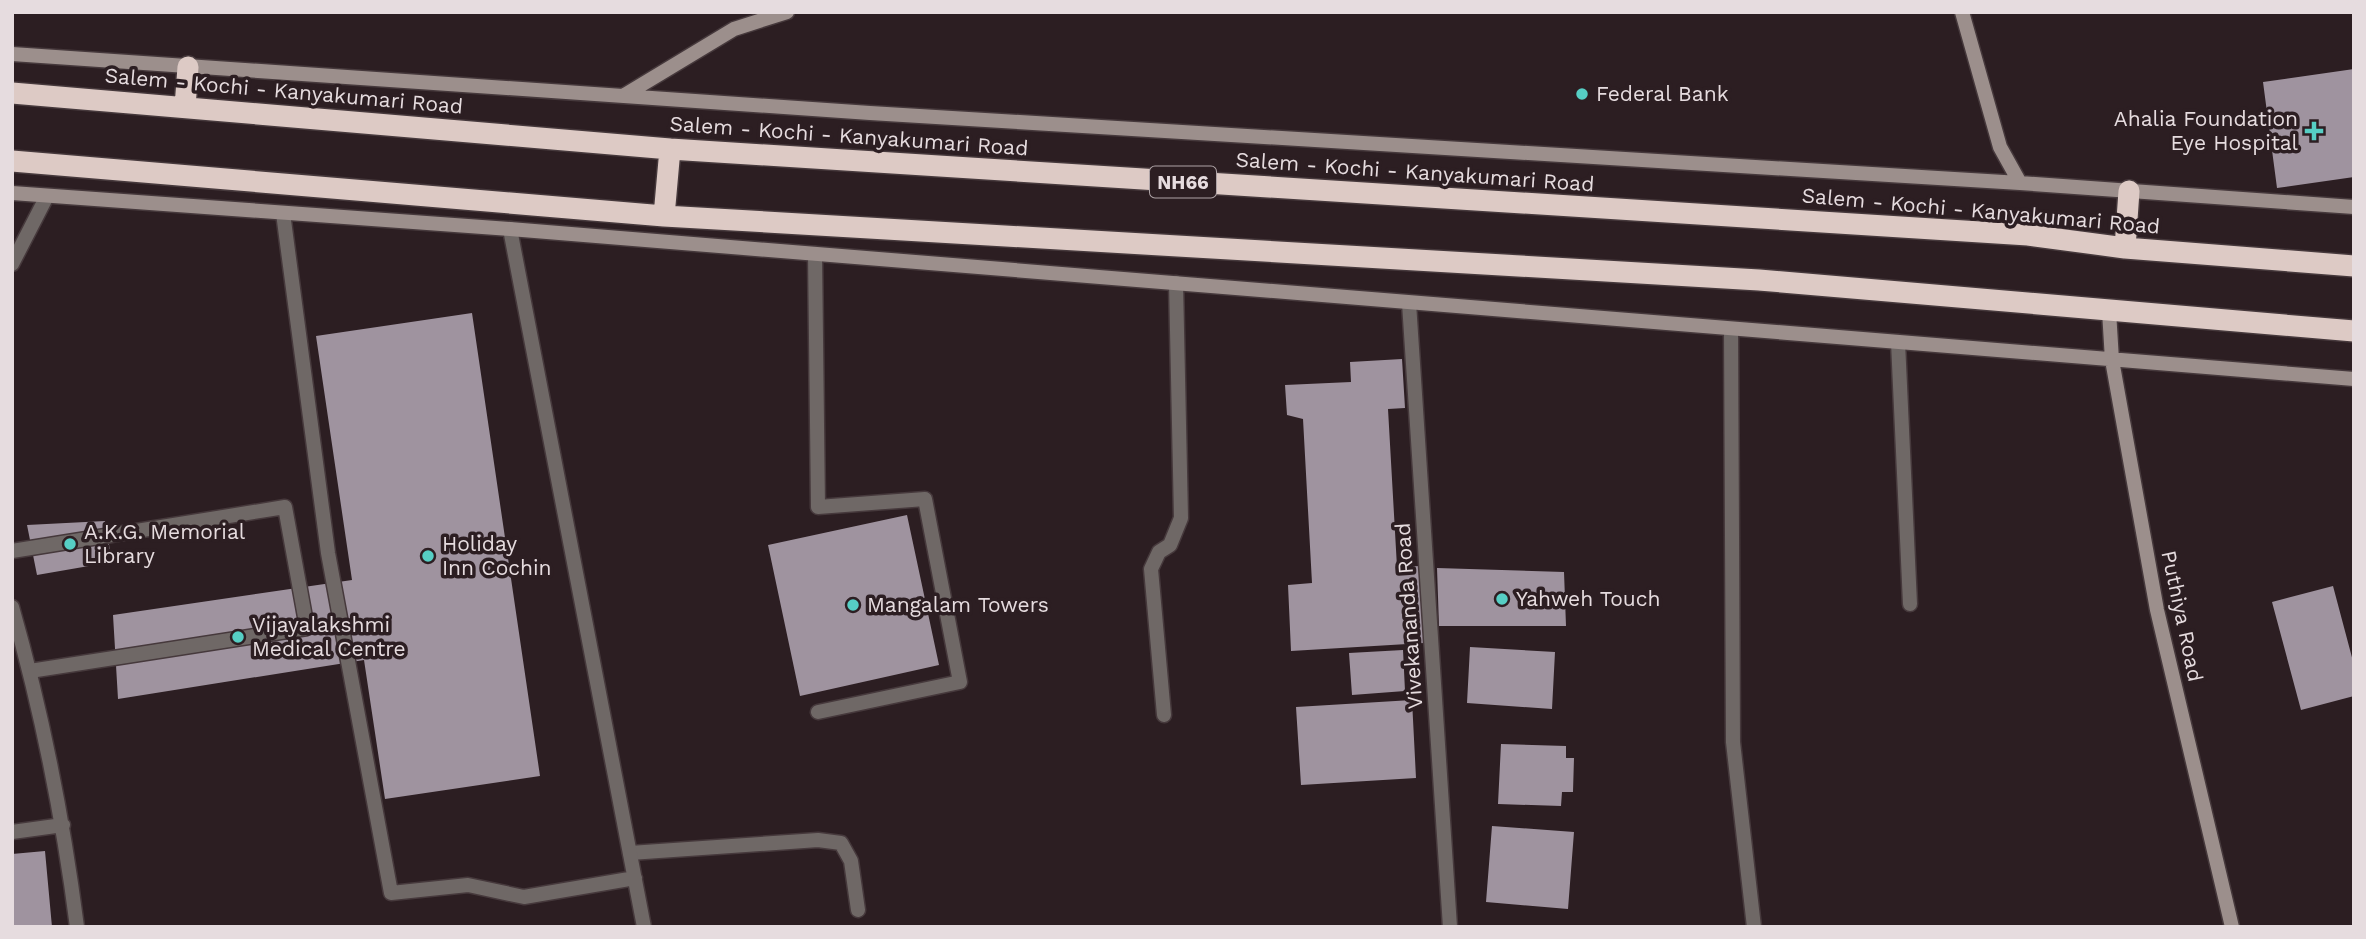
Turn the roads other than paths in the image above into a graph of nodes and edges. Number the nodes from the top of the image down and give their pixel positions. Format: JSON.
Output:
{"nodes":[{"id":1,"x":787,"y":12,"type":"edge"},
{"id":2,"x":1962,"y":12,"type":"edge"},
{"id":3,"x":12,"y":54,"type":"edge"},
{"id":4,"x":188,"y":66,"type":"junction"},
{"id":5,"x":12,"y":93,"type":"edge"},
{"id":6,"x":623,"y":96,"type":"junction"},
{"id":7,"x":186,"y":107,"type":"junction"},
{"id":8,"x":670,"y":149,"type":"junction"},
{"id":9,"x":12,"y":160,"type":"edge"},
{"id":10,"x":2020,"y":183,"type":"junction"},
{"id":11,"x":2129,"y":191,"type":"junction"},
{"id":12,"x":12,"y":193,"type":"edge"},
{"id":13,"x":47,"y":196,"type":"junction"},
{"id":14,"x":2354,"y":207,"type":"edge"},
{"id":15,"x":283,"y":213,"type":"junction"},
{"id":16,"x":664,"y":216,"type":"junction"},
{"id":17,"x":510,"y":229,"type":"junction"},
{"id":18,"x":2125,"y":248,"type":"junction"},
{"id":19,"x":815,"y":254,"type":"junction"},
{"id":20,"x":12,"y":264,"type":"edge"},
{"id":21,"x":2354,"y":266,"type":"edge"},
{"id":22,"x":1176,"y":284,"type":"junction"},
{"id":23,"x":1409,"y":303,"type":"junction"},
{"id":24,"x":2109,"y":311,"type":"junction"},
{"id":25,"x":1731,"y":329,"type":"junction"},
{"id":26,"x":2354,"y":331,"type":"edge"},
{"id":27,"x":1898,"y":342,"type":"junction"},
{"id":28,"x":2112,"y":360,"type":"junction"},
{"id":29,"x":2354,"y":379,"type":"edge"},
{"id":30,"x":12,"y":551,"type":"edge"},
{"id":31,"x":1910,"y":604,"type":"dead end"},
{"id":32,"x":12,"y":607,"type":"edge"},
{"id":33,"x":30,"y":671,"type":"junction"},
{"id":34,"x":818,"y":712,"type":"dead end"},
{"id":35,"x":1164,"y":715,"type":"dead end"},
{"id":36,"x":63,"y":825,"type":"junction"},
{"id":37,"x":12,"y":832,"type":"edge"},
{"id":38,"x":630,"y":853,"type":"junction"},
{"id":39,"x":635,"y":878,"type":"junction"},
{"id":40,"x":858,"y":909,"type":"dead end"},
{"id":41,"x":77,"y":927,"type":"edge"},
{"id":42,"x":644,"y":927,"type":"edge"},
{"id":43,"x":1450,"y":927,"type":"edge"},
{"id":44,"x":1754,"y":927,"type":"edge"},
{"id":45,"x":2232,"y":927,"type":"edge"}],
"edges":[{"from":1,"to":6,"type":"street"},
{"from":2,"to":10,"type":"street"},
{"from":3,"to":4,"type":"street"},
{"from":4,"to":6,"type":"street"},
{"from":4,"to":7,"type":"highway"},
{"from":5,"to":7,"type":"highway","name":"Salem - Kochi - Kanyakumari Road","number":"NH66"},
{"from":6,"to":10,"type":"street"},
{"from":7,"to":8,"type":"highway","name":"Salem - Kochi - Kanyakumari Road","number":"NH66"},
{"from":8,"to":16,"type":"highway"},
{"from":8,"to":18,"type":"highway","name":"Salem - Kochi - Kanyakumari Road","number":"NH66"},
{"from":9,"to":16,"type":"highway"},
{"from":10,"to":11,"type":"street"},
{"from":11,"to":14,"type":"street"},
{"from":11,"to":18,"type":"highway"},
{"from":12,"to":13,"type":"street"},
{"from":13,"to":15,"type":"street"},
{"from":13,"to":20,"type":"street"},
{"from":15,"to":17,"type":"street"},
{"from":15,"to":39,"type":"street"},
{"from":16,"to":24,"type":"highway"},
{"from":17,"to":19,"type":"street"},
{"from":17,"to":38,"type":"street"},
{"from":18,"to":21,"type":"highway","name":"Salem - Kochi - Kanyakumari Road","number":"NH66"},
{"from":19,"to":22,"type":"street"},
{"from":19,"to":34,"type":"street"},
{"from":22,"to":23,"type":"street"},
{"from":22,"to":35,"type":"street"},
{"from":23,"to":25,"type":"street"},
{"from":23,"to":43,"type":"street","name":"Vivekananda Road"},
{"from":24,"to":26,"type":"highway"},
{"from":24,"to":28,"type":"street","name":"Puthiya Road"},
{"from":25,"to":27,"type":"street"},
{"from":25,"to":44,"type":"street"},
{"from":27,"to":28,"type":"street"},
{"from":27,"to":31,"type":"street"},
{"from":28,"to":29,"type":"street"},
{"from":28,"to":45,"type":"street","name":"Puthiya Road"},
{"from":30,"to":33,"type":"street"},
{"from":32,"to":33,"type":"street"},
{"from":33,"to":36,"type":"street"},
{"from":36,"to":37,"type":"street"},
{"from":36,"to":41,"type":"street"},
{"from":38,"to":39,"type":"street"},
{"from":38,"to":40,"type":"street"},
{"from":39,"to":42,"type":"street"}]}
